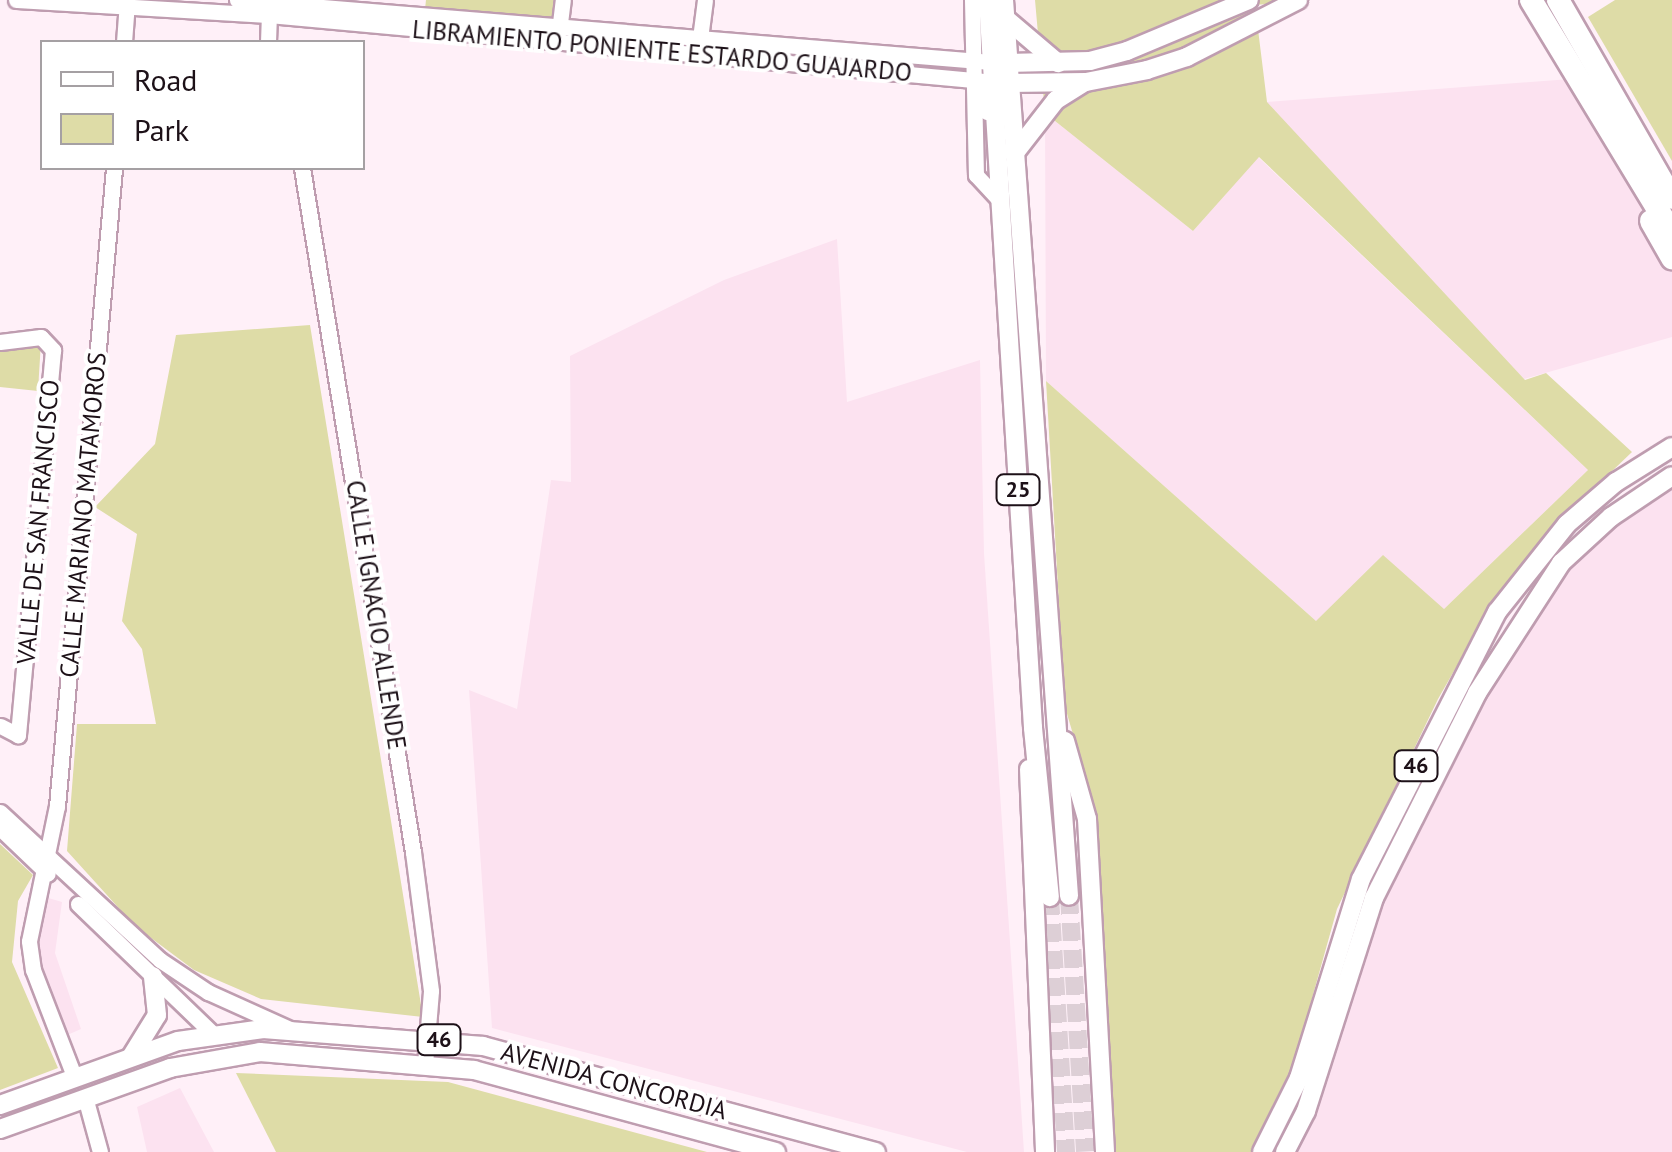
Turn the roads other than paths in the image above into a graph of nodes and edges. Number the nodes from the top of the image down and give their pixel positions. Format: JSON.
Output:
{"nodes":[{"id":1,"x":16,"y":0,"type":"edge"},
{"id":2,"x":237,"y":0,"type":"edge"},
{"id":3,"x":563,"y":0,"type":"edge"},
{"id":4,"x":706,"y":0,"type":"edge"},
{"id":5,"x":972,"y":0,"type":"edge"},
{"id":6,"x":988,"y":0,"type":"edge"},
{"id":7,"x":1249,"y":0,"type":"edge"},
{"id":8,"x":1298,"y":0,"type":"edge"},
{"id":9,"x":1532,"y":0,"type":"edge"},
{"id":10,"x":1558,"y":0,"type":"edge"},
{"id":11,"x":127,"y":4,"type":"edge"},
{"id":12,"x":269,"y":6,"type":"edge"},
{"id":13,"x":1005,"y":9,"type":"edge"},
{"id":14,"x":418,"y":14,"type":"edge"},
{"id":15,"x":973,"y":22,"type":"junction"},
{"id":16,"x":559,"y":34,"type":"junction"},
{"id":17,"x":701,"y":36,"type":"junction"},
{"id":18,"x":124,"y":40,"type":"edge"},
{"id":19,"x":268,"y":40,"type":"edge"},
{"id":20,"x":697,"y":55,"type":"junction"},
{"id":21,"x":942,"y":59,"type":"junction"},
{"id":22,"x":1058,"y":63,"type":"junction"},
{"id":23,"x":991,"y":72,"type":"junction"},
{"id":24,"x":1588,"y":75,"type":"junction"},
{"id":25,"x":1086,"y":82,"type":"junction"},
{"id":26,"x":1603,"y":98,"type":"junction"},
{"id":27,"x":1014,"y":154,"type":"junction"},
{"id":28,"x":1672,"y":168,"type":"edge"},
{"id":29,"x":114,"y":170,"type":"edge"},
{"id":30,"x":302,"y":170,"type":"edge"},
{"id":31,"x":1672,"y":198,"type":"edge"},
{"id":32,"x":1000,"y":201,"type":"junction"},
{"id":33,"x":1672,"y":232,"type":"edge"},
{"id":34,"x":1672,"y":258,"type":"edge"},
{"id":35,"x":0,"y":342,"type":"edge"},
{"id":36,"x":1672,"y":447,"type":"edge"},
{"id":37,"x":1672,"y":476,"type":"edge"},
{"id":38,"x":0,"y":726,"type":"edge"},
{"id":39,"x":1058,"y":726,"type":"junction"},
{"id":40,"x":1032,"y":728,"type":"junction"},
{"id":41,"x":0,"y":812,"type":"edge"},
{"id":42,"x":0,"y":828,"type":"edge"},
{"id":43,"x":48,"y":867,"type":"junction"},
{"id":44,"x":1070,"y":896,"type":"tunnel mouth"},
{"id":45,"x":1050,"y":897,"type":"tunnel mouth"},
{"id":46,"x":153,"y":976,"type":"junction"},
{"id":47,"x":293,"y":1030,"type":"junction"},
{"id":48,"x":212,"y":1033,"type":"junction"},
{"id":49,"x":430,"y":1039,"type":"junction"},
{"id":50,"x":260,"y":1052,"type":"junction"},
{"id":51,"x":130,"y":1058,"type":"junction"},
{"id":52,"x":425,"y":1064,"type":"junction"},
{"id":53,"x":74,"y":1076,"type":"junction"},
{"id":54,"x":86,"y":1098,"type":"junction"},
{"id":55,"x":0,"y":1105,"type":"edge"},
{"id":56,"x":0,"y":1121,"type":"edge"},
{"id":57,"x":0,"y":1129,"type":"edge"},
{"id":58,"x":1042,"y":1148,"type":"edge"},
{"id":59,"x":1103,"y":1149,"type":"edge"},
{"id":60,"x":100,"y":1152,"type":"edge"},
{"id":61,"x":776,"y":1152,"type":"edge"},
{"id":62,"x":876,"y":1152,"type":"edge"},
{"id":63,"x":1262,"y":1152,"type":"edge"},
{"id":64,"x":1285,"y":1152,"type":"edge"}],
"edges":[{"from":1,"to":11,"type":"street","name":"LIBRAMIENTO PONIENTE ESTARDO GUAJARDO"},
{"from":2,"to":12,"type":"street","name":"LIBRAMIENTO PONIENTE ESTARDO GUAJARDO"},
{"from":3,"to":16,"type":"street"},
{"from":4,"to":17,"type":"street"},
{"from":5,"to":15,"type":"street"},
{"from":6,"to":23,"type":"main road","number":"25"},
{"from":7,"to":22,"type":"main road"},
{"from":8,"to":25,"type":"main road"},
{"from":9,"to":24,"type":"highway"},
{"from":10,"to":24,"type":"highway"},
{"from":11,"to":12,"type":"street","name":"LIBRAMIENTO PONIENTE ESTARDO GUAJARDO"},
{"from":11,"to":18,"type":"street"},
{"from":12,"to":14,"type":"street","name":"LIBRAMIENTO PONIENTE ESTARDO GUAJARDO"},
{"from":12,"to":19,"type":"street"},
{"from":13,"to":22,"type":"main road"},
{"from":13,"to":23,"type":"main road","number":"25"},
{"from":14,"to":16,"type":"street","name":"LIBRAMIENTO PONIENTE ESTARDO GUAJARDO"},
{"from":15,"to":21,"type":"street"},
{"from":15,"to":23,"type":"street"},
{"from":16,"to":17,"type":"street","name":"LIBRAMIENTO PONIENTE ESTARDO GUAJARDO"},
{"from":16,"to":20,"type":"street","name":"LIBRAMIENTO PONIENTE ESTARDO GUAJARDO"},
{"from":17,"to":20,"type":"street"},
{"from":17,"to":21,"type":"street","name":"LIBRAMIENTO PONIENTE ESTARDO GUAJARDO"},
{"from":20,"to":23,"type":"street","name":"LIBRAMIENTO PONIENTE ESTARDO GUAJARDO"},
{"from":21,"to":23,"type":"street","name":"LIBRAMIENTO PONIENTE ESTARDO GUAJARDO"},
{"from":22,"to":23,"type":"main road"},
{"from":23,"to":25,"type":"main road"},
{"from":23,"to":27,"type":"main road","number":"25"},
{"from":23,"to":32,"type":"main road","number":"25"},
{"from":23,"to":32,"type":"street"},
{"from":24,"to":26,"type":"highway"},
{"from":24,"to":28,"type":"highway"},
{"from":24,"to":34,"type":"highway"},
{"from":25,"to":27,"type":"main road"},
{"from":26,"to":31,"type":"highway"},
{"from":26,"to":33,"type":"highway"},
{"from":27,"to":39,"type":"main road","number":"25"},
{"from":29,"to":43,"type":"street","name":"CALLE MARIANO MATAMOROS"},
{"from":30,"to":49,"type":"street","name":"CALLE IGNACIO ALLENDE"},
{"from":32,"to":40,"type":"main road","number":"25"},
{"from":35,"to":38,"type":"street","name":"VALLE DE SAN FRANCISCO"},
{"from":36,"to":63,"type":"main road","number":"46"},
{"from":37,"to":64,"type":"main road","number":"46"},
{"from":39,"to":44,"type":"main road","number":"25"},
{"from":39,"to":59,"type":"main road"},
{"from":40,"to":45,"type":"main road","number":"25"},
{"from":40,"to":58,"type":"main road"},
{"from":41,"to":43,"type":"street"},
{"from":42,"to":43,"type":"street"},
{"from":43,"to":46,"type":"street"},
{"from":43,"to":47,"type":"street"},
{"from":43,"to":53,"type":"street","name":"CALLE MARIANO MATAMOROS"},
{"from":46,"to":48,"type":"street"},
{"from":46,"to":51,"type":"main road"},
{"from":47,"to":48,"type":"main road","name":"AVENIDA CONCORDIA","number":"46"},
{"from":47,"to":49,"type":"main road","name":"AVENIDA CONCORDIA","number":"46"},
{"from":48,"to":50,"type":"main road"},
{"from":48,"to":51,"type":"main road","name":"AVENIDA CONCORDIA","number":"46"},
{"from":49,"to":52,"type":"street","name":"CALLE IGNACIO ALLENDE"},
{"from":49,"to":62,"type":"main road","name":"AVENIDA CONCORDIA","number":"46"},
{"from":50,"to":52,"type":"main road","name":"AVENIDA CONCORDIA","number":"46"},
{"from":50,"to":54,"type":"main road","name":"AVENIDA CONCORDIA","number":"46"},
{"from":51,"to":53,"type":"main road","name":"AVENIDA CONCORDIA","number":"46"},
{"from":52,"to":61,"type":"main road","name":"AVENIDA CONCORDIA","number":"46"},
{"from":53,"to":55,"type":"main road","name":"AVENIDA CONCORDIA","number":"46"},
{"from":53,"to":56,"type":"main road"},
{"from":54,"to":57,"type":"main road","name":"AVENIDA CONCORDIA","number":"46"},
{"from":54,"to":60,"type":"street"}]}
